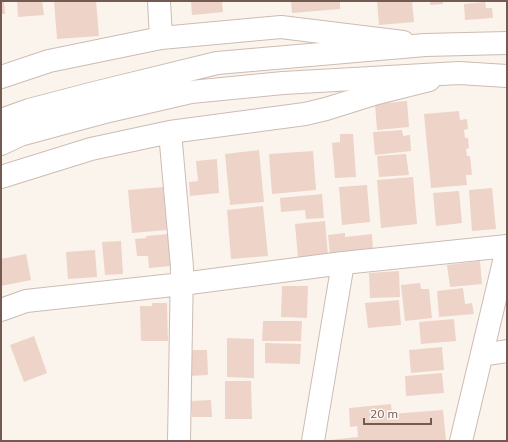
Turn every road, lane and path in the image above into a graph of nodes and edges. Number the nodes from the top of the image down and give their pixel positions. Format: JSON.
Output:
{"nodes":[{"id":1,"x":159,"y":1,"type":"edge"},
{"id":2,"x":161,"y":38,"type":"junction"},
{"id":3,"x":507,"y":43,"type":"edge"},
{"id":4,"x":425,"y":45,"type":"junction"},
{"id":5,"x":459,"y":73,"type":"junction"},
{"id":6,"x":507,"y":76,"type":"edge"},
{"id":7,"x":1,"y":78,"type":"edge"},
{"id":8,"x":1,"y":120,"type":"edge"},
{"id":9,"x":170,"y":132,"type":"junction"},
{"id":10,"x":1,"y":144,"type":"edge"},
{"id":11,"x":1,"y":177,"type":"edge"},
{"id":12,"x":507,"y":246,"type":"edge"},
{"id":13,"x":507,"y":249,"type":"edge"},
{"id":14,"x":343,"y":263,"type":"junction"},
{"id":15,"x":182,"y":284,"type":"junction"},
{"id":16,"x":1,"y":310,"type":"edge"},
{"id":17,"x":507,"y":351,"type":"edge"},
{"id":18,"x":482,"y":355,"type":"junction"},
{"id":19,"x":179,"y":441,"type":"edge"},
{"id":20,"x":313,"y":441,"type":"edge"},
{"id":21,"x":461,"y":441,"type":"edge"}],
"edges":[{"from":1,"to":2,"type":"street"},
{"from":2,"to":4,"type":"street"},
{"from":2,"to":7,"type":"street"},
{"from":3,"to":4,"type":"street"},
{"from":4,"to":8,"type":"street"},
{"from":5,"to":6,"type":"street"},
{"from":5,"to":9,"type":"street"},
{"from":5,"to":10,"type":"street"},
{"from":9,"to":11,"type":"street"},
{"from":9,"to":15,"type":"street"},
{"from":12,"to":14,"type":"street"},
{"from":13,"to":18,"type":"street"},
{"from":14,"to":15,"type":"street"},
{"from":14,"to":20,"type":"street"},
{"from":15,"to":16,"type":"street"},
{"from":15,"to":19,"type":"street"},
{"from":17,"to":18,"type":"street"},
{"from":18,"to":21,"type":"street"}]}
